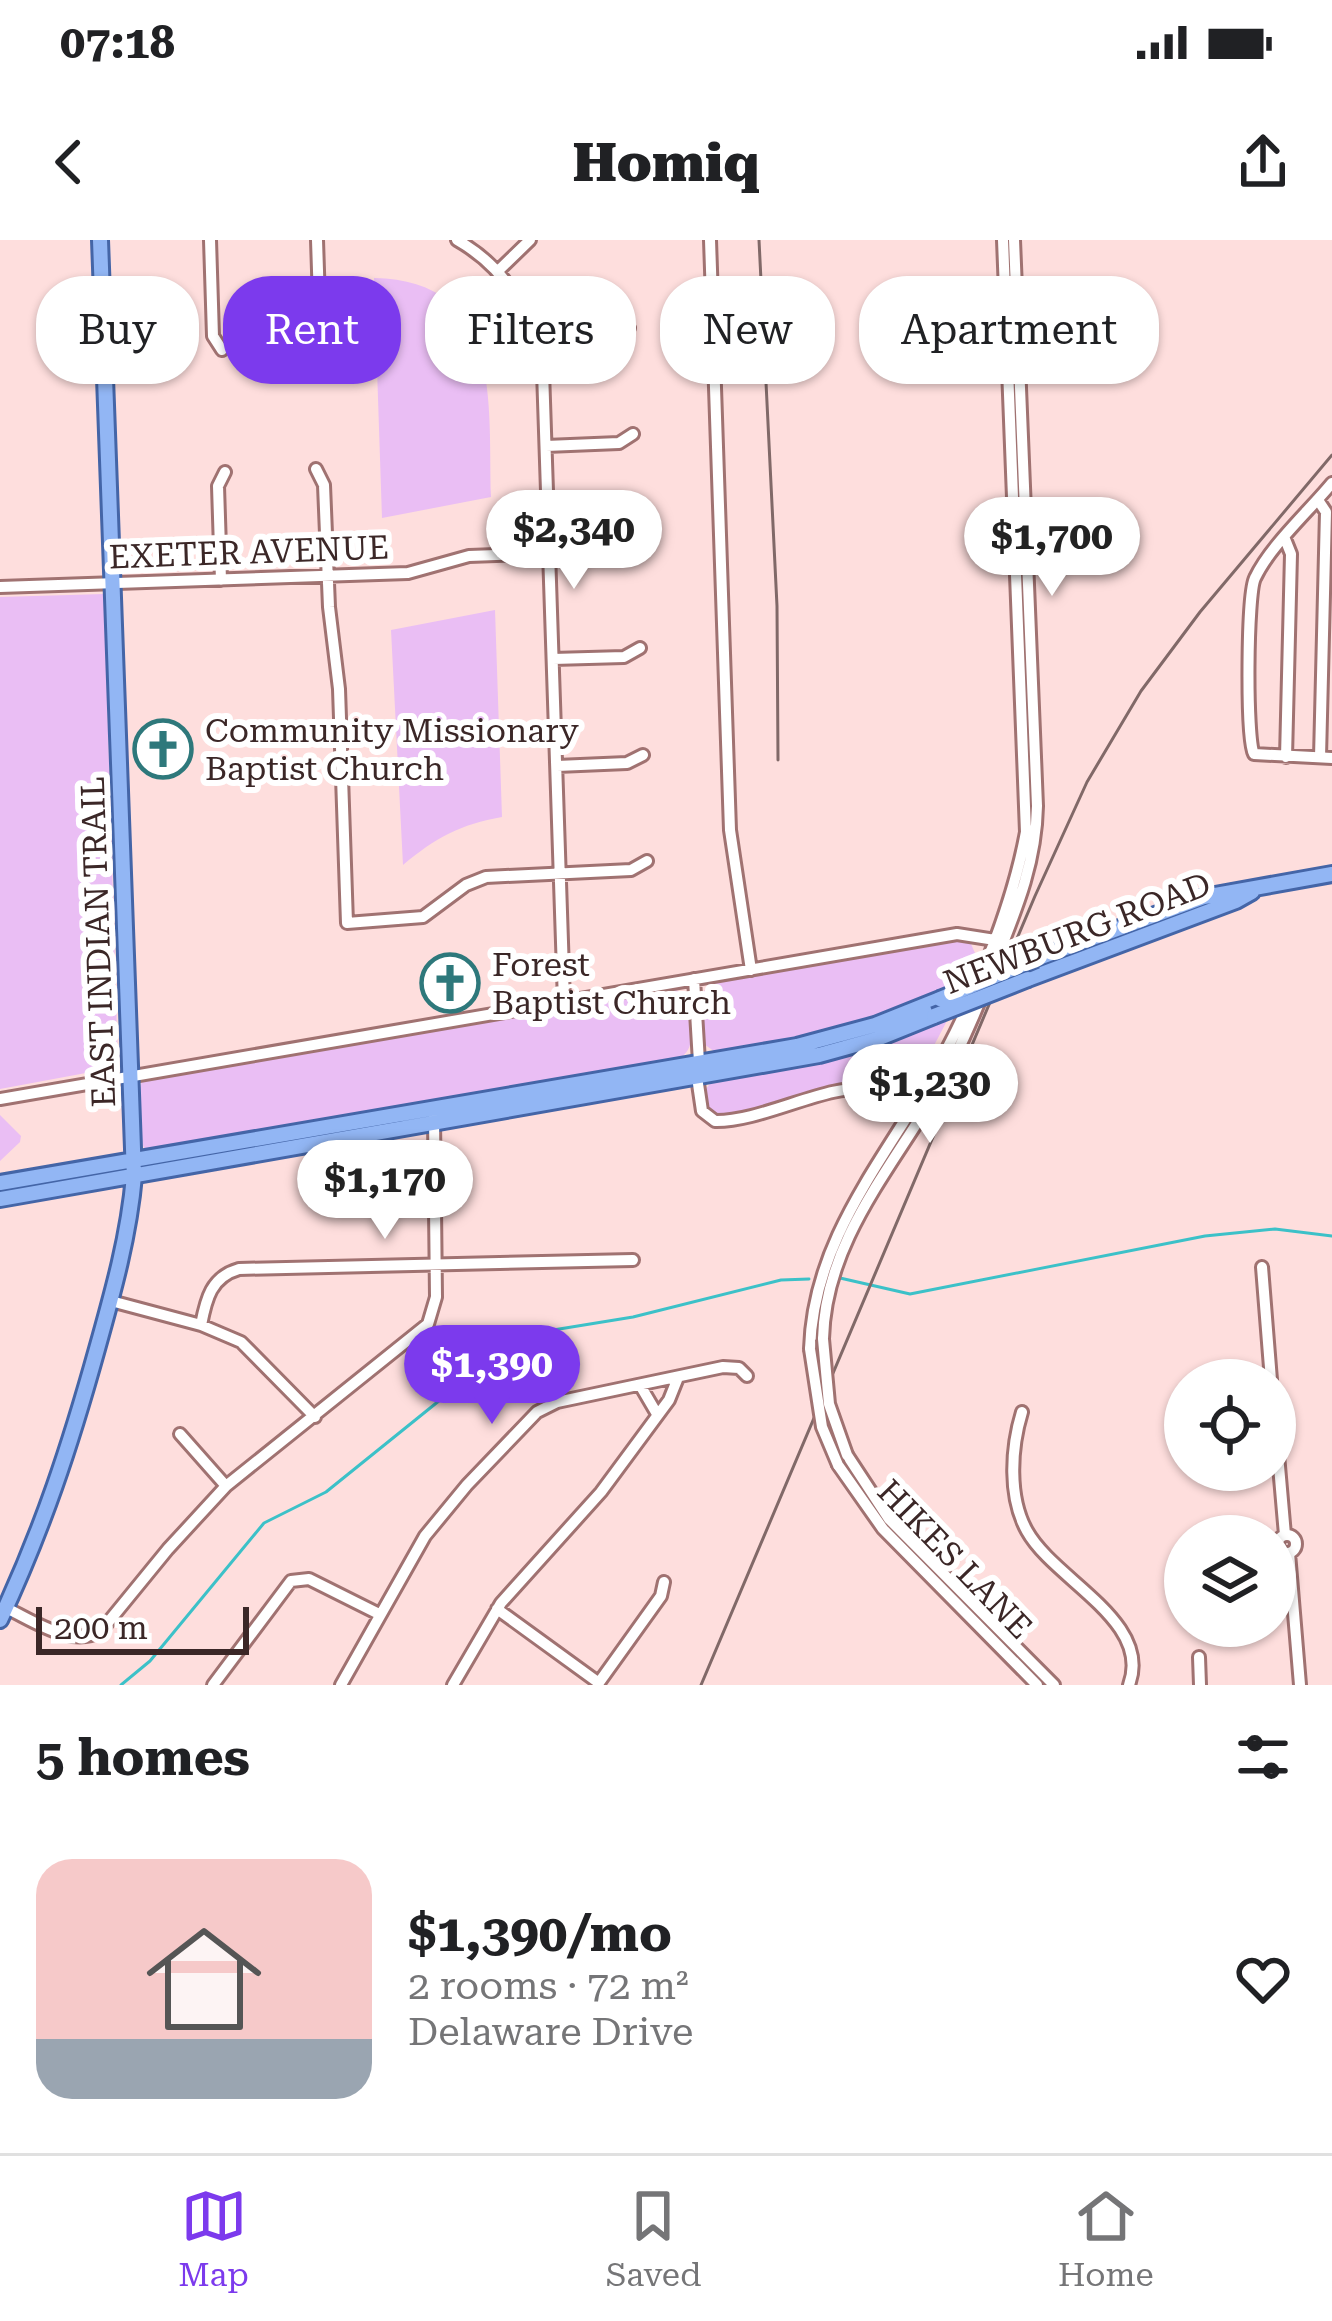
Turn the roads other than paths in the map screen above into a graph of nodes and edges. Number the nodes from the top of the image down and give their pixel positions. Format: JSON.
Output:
{"nodes":[{"id":1,"x":100,"y":240,"type":"edge"},
{"id":2,"x":210,"y":240,"type":"edge"},
{"id":3,"x":317,"y":240,"type":"edge"},
{"id":4,"x":457,"y":240,"type":"edge"},
{"id":5,"x":530,"y":240,"type":"edge"},
{"id":6,"x":710,"y":240,"type":"edge"},
{"id":7,"x":1003,"y":240,"type":"edge"},
{"id":8,"x":1013,"y":240,"type":"edge"},
{"id":9,"x":498,"y":272,"type":"junction"},
{"id":10,"x":318,"y":276,"type":"edge"},
{"id":11,"x":501,"y":276,"type":"edge"},
{"id":12,"x":222,"y":350,"type":"dead end"},
{"id":13,"x":543,"y":384,"type":"edge"},
{"id":14,"x":633,"y":434,"type":"dead end"},
{"id":15,"x":545,"y":446,"type":"junction"},
{"id":16,"x":316,"y":469,"type":"dead end"},
{"id":17,"x":226,"y":472,"type":"dead end"},
{"id":18,"x":1332,"y":483,"type":"edge"},
{"id":19,"x":1318,"y":500,"type":"junction"},
{"id":20,"x":1285,"y":539,"type":"junction"},
{"id":21,"x":638,"y":540,"type":"dead end"},
{"id":22,"x":549,"y":553,"type":"junction"},
{"id":23,"x":328,"y":576,"type":"junction"},
{"id":24,"x":221,"y":580,"type":"junction"},
{"id":25,"x":112,"y":584,"type":"junction"},
{"id":26,"x":0,"y":587,"type":"edge"},
{"id":27,"x":640,"y":648,"type":"dead end"},
{"id":28,"x":553,"y":659,"type":"junction"},
{"id":29,"x":643,"y":755,"type":"dead end"},
{"id":30,"x":1286,"y":757,"type":"junction"},
{"id":31,"x":1326,"y":757,"type":"edge"},
{"id":32,"x":556,"y":766,"type":"junction"},
{"id":33,"x":647,"y":861,"type":"dead end"},
{"id":34,"x":560,"y":873,"type":"junction"},
{"id":35,"x":1332,"y":874,"type":"edge"},
{"id":36,"x":1253,"y":891,"type":"junction"},
{"id":37,"x":998,"y":942,"type":"junction"},
{"id":38,"x":752,"y":970,"type":"junction"},
{"id":39,"x":694,"y":980,"type":"junction"},
{"id":40,"x":564,"y":1002,"type":"junction"},
{"id":41,"x":698,"y":1070,"type":"junction"},
{"id":42,"x":129,"y":1077,"type":"junction"},
{"id":43,"x":0,"y":1100,"type":"edge"},
{"id":44,"x":917,"y":1112,"type":"junction"},
{"id":45,"x":434,"y":1115,"type":"junction"},
{"id":46,"x":134,"y":1168,"type":"junction"},
{"id":47,"x":0,"y":1183,"type":"edge"},
{"id":48,"x":0,"y":1199,"type":"edge"},
{"id":49,"x":633,"y":1260,"type":"dead end"},
{"id":50,"x":435,"y":1264,"type":"junction"},
{"id":51,"x":1262,"y":1267,"type":"dead end"},
{"id":52,"x":111,"y":1301,"type":"junction"},
{"id":53,"x":201,"y":1325,"type":"junction"},
{"id":54,"x":1269,"y":1359,"type":"edge"},
{"id":55,"x":746,"y":1376,"type":"dead end"},
{"id":56,"x":677,"y":1380,"type":"junction"},
{"id":57,"x":640,"y":1385,"type":"junction"},
{"id":58,"x":1022,"y":1412,"type":"dead end"},
{"id":59,"x":657,"y":1414,"type":"junction"},
{"id":60,"x":315,"y":1417,"type":"junction"},
{"id":61,"x":180,"y":1434,"type":"dead end"},
{"id":62,"x":843,"y":1460,"type":"junction"},
{"id":63,"x":226,"y":1486,"type":"junction"},
{"id":64,"x":1281,"y":1491,"type":"edge"},
{"id":65,"x":664,"y":1582,"type":"dead end"},
{"id":66,"x":497,"y":1610,"type":"junction"},
{"id":67,"x":3,"y":1614,"type":"edge"},
{"id":68,"x":379,"y":1614,"type":"junction"},
{"id":69,"x":1199,"y":1657,"type":"dead end"},
{"id":70,"x":598,"y":1684,"type":"edge"},
{"id":71,"x":213,"y":1685,"type":"edge"},
{"id":72,"x":341,"y":1685,"type":"edge"},
{"id":73,"x":453,"y":1685,"type":"edge"},
{"id":74,"x":1037,"y":1685,"type":"edge"},
{"id":75,"x":1054,"y":1685,"type":"edge"},
{"id":76,"x":1129,"y":1685,"type":"edge"},
{"id":77,"x":1200,"y":1685,"type":"edge"},
{"id":78,"x":1300,"y":1685,"type":"edge"}],
"edges":[{"from":1,"to":25,"type":"main road","name":"EAST INDIAN TRAIL"},
{"from":2,"to":12,"type":"street"},
{"from":3,"to":10,"type":"street"},
{"from":4,"to":9,"type":"street"},
{"from":5,"to":9,"type":"street"},
{"from":6,"to":38,"type":"street"},
{"from":7,"to":37,"type":"street"},
{"from":8,"to":37,"type":"street"},
{"from":9,"to":11,"type":"street"},
{"from":13,"to":15,"type":"street"},
{"from":14,"to":15,"type":"street"},
{"from":15,"to":22,"type":"street"},
{"from":16,"to":23,"type":"street"},
{"from":17,"to":24,"type":"street"},
{"from":18,"to":19,"type":"street"},
{"from":19,"to":20,"type":"street"},
{"from":19,"to":31,"type":"street"},
{"from":20,"to":30,"type":"street"},
{"from":20,"to":30,"type":"street"},
{"from":21,"to":22,"type":"street","name":"EXETER AVENUE"},
{"from":22,"to":23,"type":"street","name":"EXETER AVENUE"},
{"from":22,"to":28,"type":"street"},
{"from":23,"to":24,"type":"street","name":"EXETER AVENUE"},
{"from":23,"to":34,"type":"street"},
{"from":24,"to":25,"type":"street","name":"EXETER AVENUE"},
{"from":25,"to":26,"type":"street","name":"EXETER AVENUE"},
{"from":25,"to":42,"type":"main road","name":"EAST INDIAN TRAIL"},
{"from":27,"to":28,"type":"street"},
{"from":28,"to":32,"type":"street"},
{"from":29,"to":32,"type":"street"},
{"from":30,"to":31,"type":"street"},
{"from":32,"to":34,"type":"street"},
{"from":33,"to":34,"type":"street"},
{"from":34,"to":40,"type":"street"},
{"from":35,"to":36,"type":"main road","name":"NEWBURG ROAD"},
{"from":36,"to":41,"type":"main road","name":"NEWBURG ROAD","bridge":true},
{"from":36,"to":41,"type":"main road","name":"NEWBURG ROAD","bridge":true},
{"from":37,"to":38,"type":"street"},
{"from":37,"to":44,"type":"street","name":"HIKES LANE"},
{"from":38,"to":39,"type":"street"},
{"from":39,"to":40,"type":"street"},
{"from":39,"to":41,"type":"street"},
{"from":40,"to":42,"type":"street"},
{"from":41,"to":44,"type":"street"},
{"from":41,"to":45,"type":"main road","name":"NEWBURG ROAD"},
{"from":42,"to":43,"type":"street"},
{"from":42,"to":46,"type":"main road","name":"EAST INDIAN TRAIL"},
{"from":44,"to":62,"type":"street","name":"HIKES LANE","bridge":true},
{"from":44,"to":62,"type":"street","name":"HIKES LANE","bridge":true},
{"from":45,"to":46,"type":"main road","name":"NEWBURG ROAD"},
{"from":45,"to":50,"type":"street"},
{"from":46,"to":47,"type":"main road","name":"NEWBURG ROAD"},
{"from":46,"to":48,"type":"main road","name":"NEWBURG ROAD"},
{"from":46,"to":52,"type":"main road","name":"EAST INDIAN TRAIL"},
{"from":49,"to":50,"type":"street"},
{"from":50,"to":53,"type":"street"},
{"from":50,"to":60,"type":"street"},
{"from":51,"to":54,"type":"street"},
{"from":52,"to":53,"type":"street"},
{"from":52,"to":67,"type":"main road","name":"EAST INDIAN TRAIL"},
{"from":53,"to":60,"type":"street"},
{"from":55,"to":56,"type":"street"},
{"from":56,"to":57,"type":"street"},
{"from":56,"to":59,"type":"street"},
{"from":57,"to":59,"type":"street"},
{"from":57,"to":68,"type":"street"},
{"from":58,"to":76,"type":"street"},
{"from":59,"to":66,"type":"street"},
{"from":60,"to":63,"type":"street"},
{"from":61,"to":63,"type":"street"},
{"from":62,"to":74,"type":"street","name":"HIKES LANE"},
{"from":62,"to":75,"type":"street","name":"HIKES LANE"},
{"from":63,"to":67,"type":"street"},
{"from":64,"to":78,"type":"street"},
{"from":65,"to":70,"type":"street"},
{"from":66,"to":70,"type":"street"},
{"from":66,"to":73,"type":"street"},
{"from":68,"to":71,"type":"street"},
{"from":68,"to":72,"type":"street"},
{"from":69,"to":77,"type":"street"}]}
